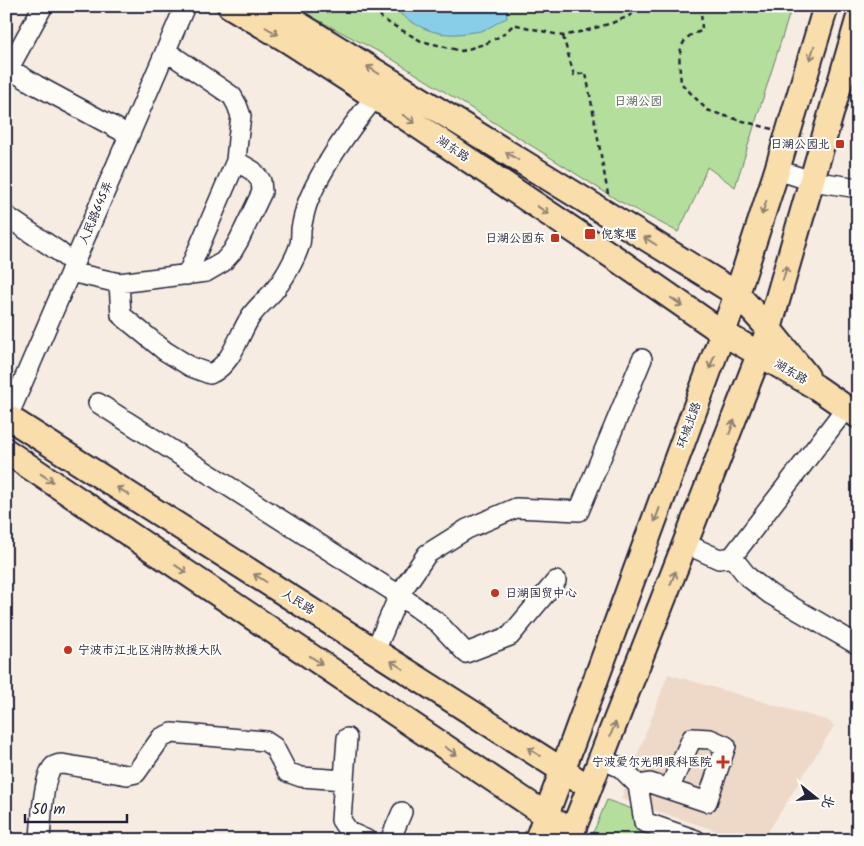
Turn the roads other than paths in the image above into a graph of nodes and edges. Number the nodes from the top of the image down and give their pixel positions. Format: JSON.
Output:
{"nodes":[{"id":1,"x":43,"y":6,"type":"edge"},
{"id":2,"x":185,"y":6,"type":"edge"},
{"id":3,"x":230,"y":6,"type":"edge"},
{"id":4,"x":269,"y":6,"type":"edge"},
{"id":5,"x":826,"y":6,"type":"edge"},
{"id":6,"x":858,"y":20,"type":"edge"},
{"id":7,"x":166,"y":51,"type":"junction"},
{"id":8,"x":7,"y":68,"type":"edge"},
{"id":9,"x":375,"y":97,"type":"junction"},
{"id":10,"x":129,"y":136,"type":"junction"},
{"id":11,"x":236,"y":161,"type":"junction"},
{"id":12,"x":777,"y":170,"type":"junction"},
{"id":13,"x":812,"y":181,"type":"junction"},
{"id":14,"x":858,"y":188,"type":"edge"},
{"id":15,"x":6,"y":216,"type":"edge"},
{"id":16,"x":72,"y":268,"type":"junction"},
{"id":17,"x":187,"y":275,"type":"junction"},
{"id":18,"x":119,"y":283,"type":"junction"},
{"id":19,"x":736,"y":294,"type":"junction"},
{"id":20,"x":769,"y":329,"type":"junction"},
{"id":21,"x":722,"y":333,"type":"junction"},
{"id":22,"x":760,"y":354,"type":"junction"},
{"id":23,"x":642,"y":359,"type":"dead end"},
{"id":24,"x":816,"y":387,"type":"junction"},
{"id":25,"x":98,"y":403,"type":"dead end"},
{"id":26,"x":852,"y":412,"type":"edge"},
{"id":27,"x":7,"y":418,"type":"edge"},
{"id":28,"x":6,"y":450,"type":"edge"},
{"id":29,"x":686,"y":544,"type":"junction"},
{"id":30,"x":732,"y":557,"type":"junction"},
{"id":31,"x":556,"y":581,"type":"dead end"},
{"id":32,"x":399,"y":595,"type":"junction"},
{"id":33,"x":858,"y":645,"type":"edge"},
{"id":34,"x":375,"y":651,"type":"junction"},
{"id":35,"x":347,"y":738,"type":"dead end"},
{"id":36,"x":602,"y":759,"type":"junction"},
{"id":37,"x":563,"y":771,"type":"junction"},
{"id":38,"x":344,"y":780,"type":"junction"},
{"id":39,"x":638,"y":785,"type":"junction"},
{"id":40,"x":590,"y":788,"type":"junction"},
{"id":41,"x":668,"y":789,"type":"dead end"},
{"id":42,"x":402,"y":812,"type":"dead end"},
{"id":43,"x":547,"y":815,"type":"junction"},
{"id":44,"x":571,"y":836,"type":"edge"},
{"id":45,"x":40,"y":840,"type":"edge"},
{"id":46,"x":367,"y":840,"type":"edge"},
{"id":47,"x":390,"y":840,"type":"edge"},
{"id":48,"x":537,"y":840,"type":"edge"},
{"id":49,"x":696,"y":840,"type":"edge"}],
"edges":[{"from":1,"to":8,"type":"street"},
{"from":2,"to":7,"type":"street","name":"人民路645弄"},
{"from":3,"to":9,"type":"main road","name":"湖东路","one_way":true},
{"from":19,"to":4,"type":"main road","name":"湖东路","one_way":true},
{"from":5,"to":12,"type":"main road","name":"环城北路","one_way":true},
{"from":6,"to":13,"type":"main road"},
{"from":7,"to":10,"type":"street","name":"人民路645弄"},
{"from":7,"to":11,"type":"street"},
{"from":8,"to":10,"type":"street"},
{"from":9,"to":18,"type":"street"},
{"from":9,"to":21,"type":"main road","name":"湖东路","one_way":true},
{"from":10,"to":16,"type":"street","name":"人民路645弄"},
{"from":11,"to":17,"type":"street"},
{"from":11,"to":17,"type":"street"},
{"from":12,"to":13,"type":"street"},
{"from":12,"to":19,"type":"main road","name":"环城北路","one_way":true},
{"from":13,"to":14,"type":"street"},
{"from":20,"to":13,"type":"main road","one_way":true},
{"from":15,"to":16,"type":"street"},
{"from":16,"to":18,"type":"street"},
{"from":16,"to":27,"type":"street","name":"人民路645弄"},
{"from":17,"to":18,"type":"street"},
{"from":19,"to":20,"type":"main road","name":"湖东路"},
{"from":19,"to":21,"type":"main road","name":"环城北路"},
{"from":20,"to":22,"type":"main road"},
{"from":20,"to":24,"type":"main road","name":"湖东路"},
{"from":21,"to":22,"type":"main road","name":"湖东路"},
{"from":21,"to":37,"type":"main road","name":"环城北路","one_way":true},
{"from":22,"to":24,"type":"main road","name":"湖东路"},
{"from":29,"to":22,"type":"main road","one_way":true},
{"from":23,"to":32,"type":"street"},
{"from":24,"to":26,"type":"main road"},
{"from":25,"to":32,"type":"street"},
{"from":26,"to":30,"type":"street"},
{"from":34,"to":27,"type":"main road","name":"人民路","one_way":true},
{"from":28,"to":43,"type":"main road","one_way":true},
{"from":29,"to":30,"type":"street"},
{"from":36,"to":29,"type":"main road","one_way":true},
{"from":30,"to":33,"type":"street"},
{"from":31,"to":32,"type":"street"},
{"from":32,"to":34,"type":"street"},
{"from":37,"to":34,"type":"main road","name":"人民路","one_way":true},
{"from":35,"to":38,"type":"street"},
{"from":36,"to":39,"type":"street"},
{"from":36,"to":40,"type":"main road"},
{"from":37,"to":40,"type":"main road","name":"人民路"},
{"from":37,"to":43,"type":"main road","name":"环城北路"},
{"from":38,"to":45,"type":"street"},
{"from":38,"to":46,"type":"street"},
{"from":39,"to":41,"type":"street"},
{"from":39,"to":49,"type":"street"},
{"from":40,"to":44,"type":"main road"},
{"from":42,"to":47,"type":"street"},
{"from":43,"to":44,"type":"main road"},
{"from":43,"to":48,"type":"main road","name":"环城北路"}]}
